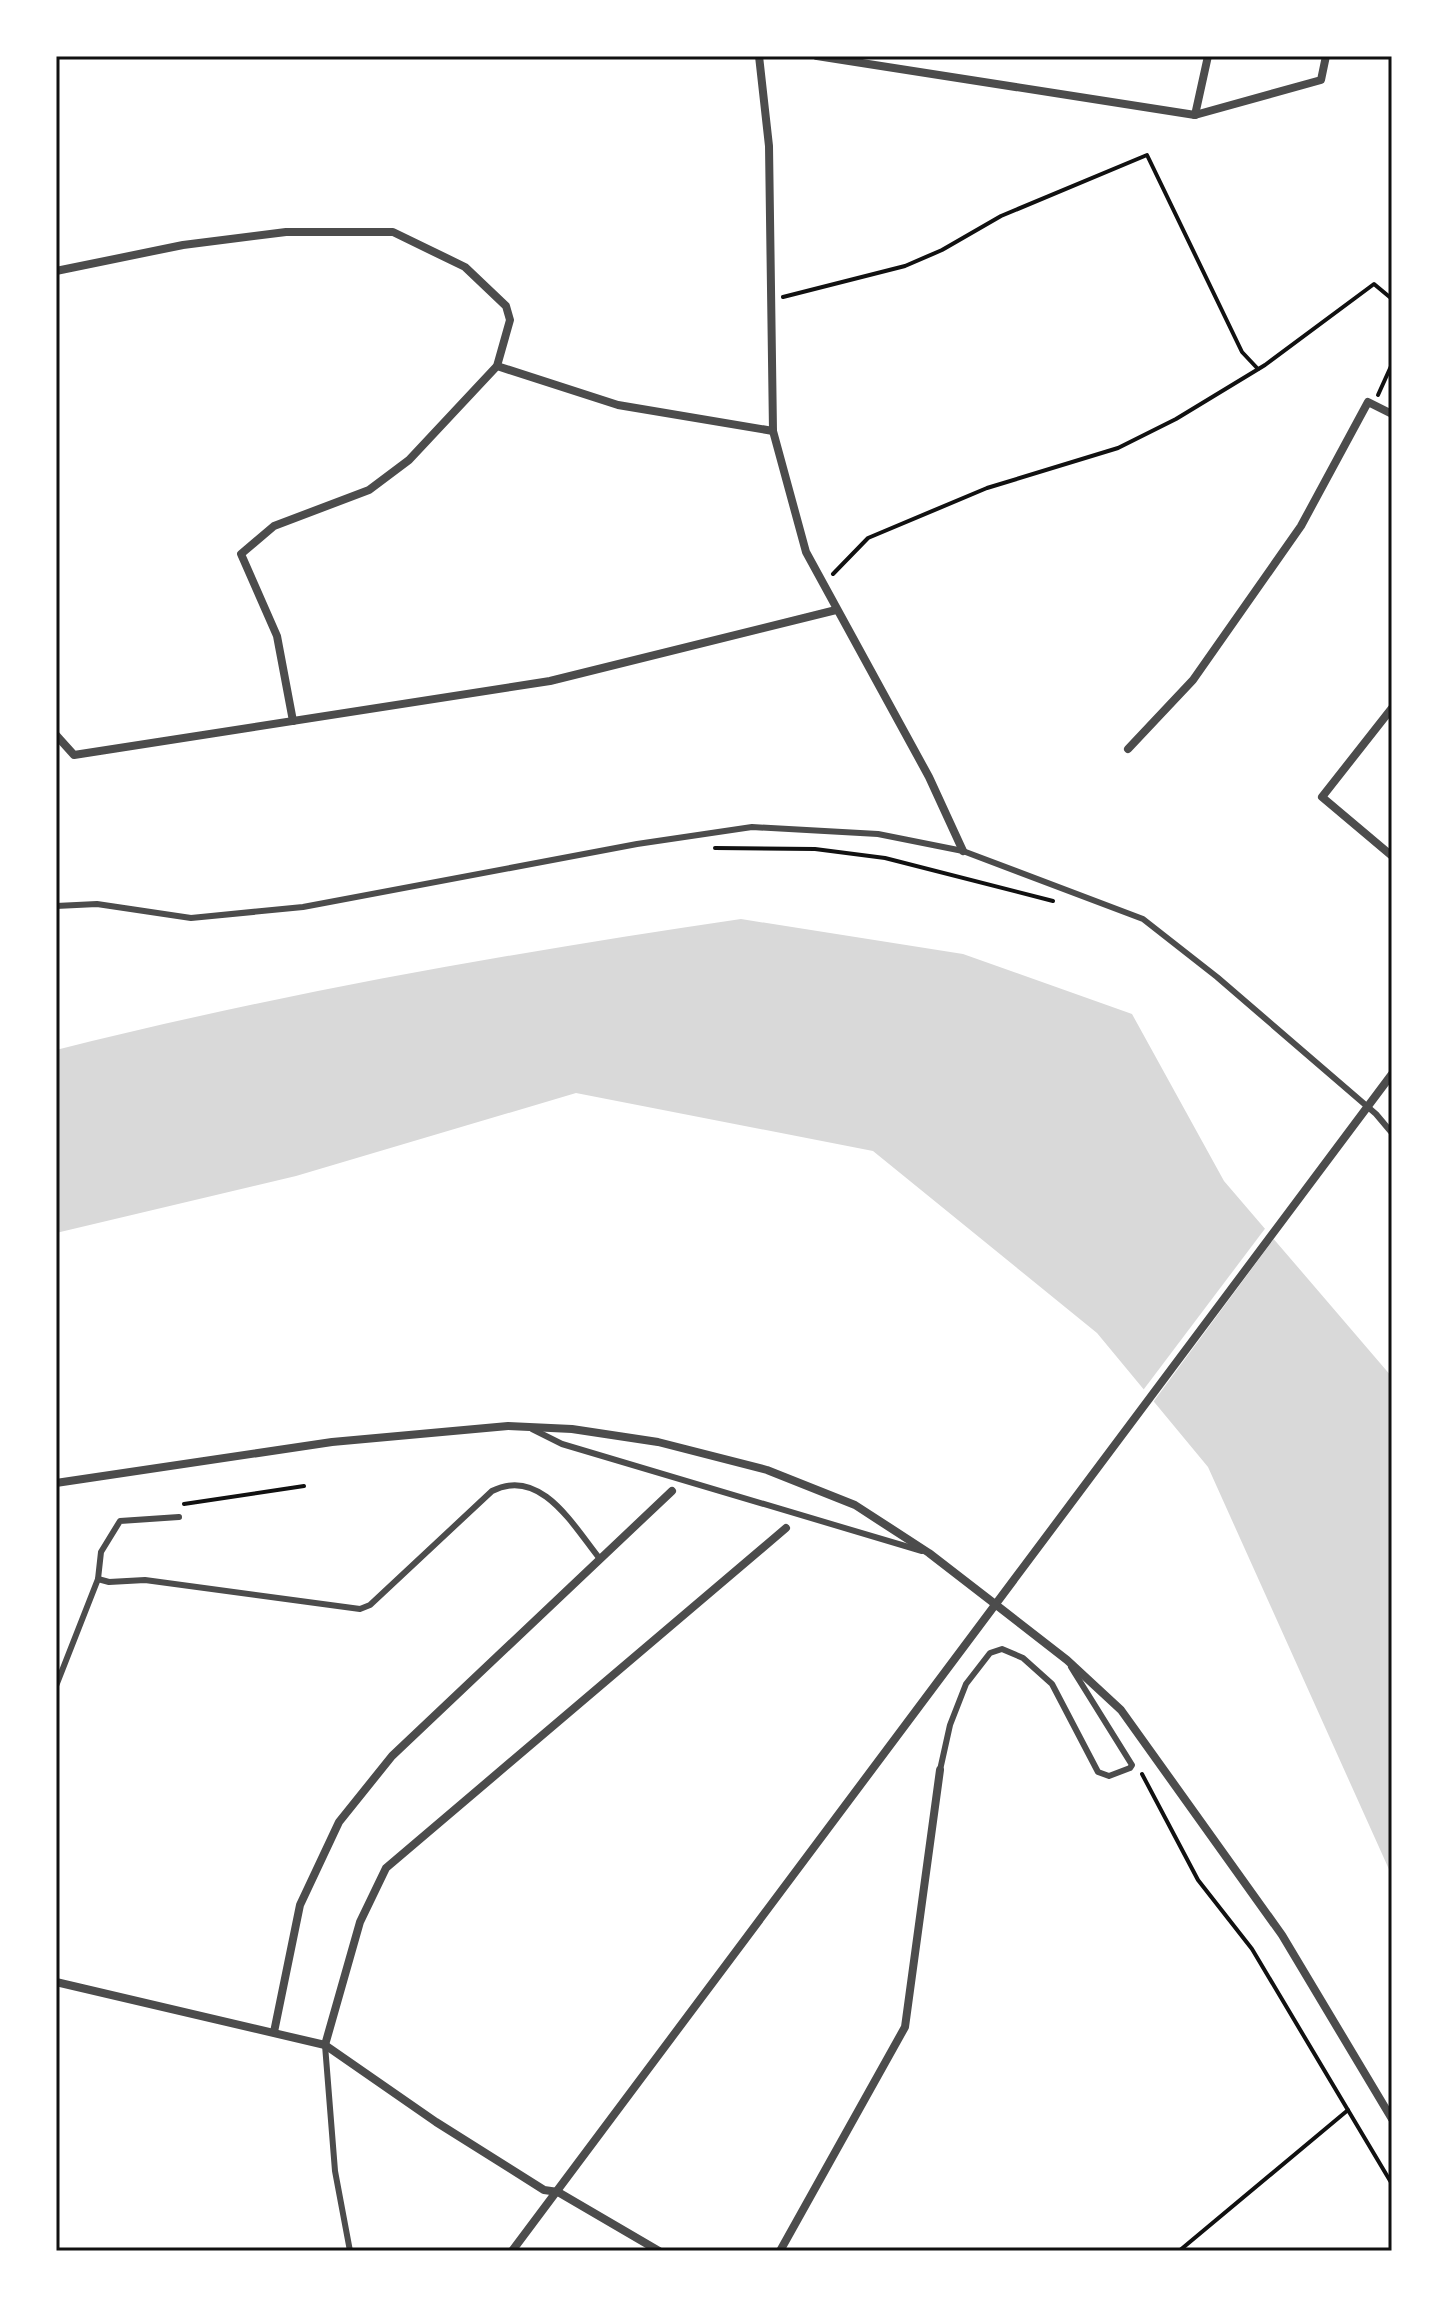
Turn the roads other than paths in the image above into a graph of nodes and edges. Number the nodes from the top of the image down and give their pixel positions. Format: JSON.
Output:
{"nodes":[{"id":1,"x":759,"y":56,"type":"edge"},
{"id":2,"x":817,"y":56,"type":"edge"},
{"id":3,"x":1208,"y":56,"type":"edge"},
{"id":4,"x":1326,"y":56,"type":"edge"},
{"id":5,"x":850,"y":59,"type":"edge"},
{"id":6,"x":1195,"y":115,"type":"junction"},
{"id":7,"x":56,"y":271,"type":"edge"},
{"id":8,"x":497,"y":366,"type":"junction"},
{"id":9,"x":1392,"y":414,"type":"edge"},
{"id":10,"x":773,"y":431,"type":"junction"},
{"id":11,"x":836,"y":610,"type":"junction"},
{"id":12,"x":1392,"y":708,"type":"edge"},
{"id":13,"x":293,"y":721,"type":"junction"},
{"id":14,"x":56,"y":735,"type":"edge"},
{"id":15,"x":1128,"y":749,"type":"dead end"},
{"id":16,"x":963,"y":851,"type":"junction"},
{"id":17,"x":1392,"y":856,"type":"edge"},
{"id":18,"x":56,"y":906,"type":"edge"},
{"id":19,"x":1392,"y":1074,"type":"edge"},
{"id":20,"x":1367,"y":1106,"type":"junction"},
{"id":21,"x":1392,"y":1133,"type":"edge"},
{"id":22,"x":529,"y":1427,"type":"junction"},
{"id":23,"x":677,"y":1480,"type":"junction"},
{"id":24,"x":56,"y":1483,"type":"edge"},
{"id":25,"x":672,"y":1491,"type":"joint"},
{"id":26,"x":794,"y":1515,"type":"junction"},
{"id":27,"x":179,"y":1517,"type":"road end"},
{"id":28,"x":786,"y":1528,"type":"joint"},
{"id":29,"x":929,"y":1553,"type":"junction"},
{"id":30,"x":600,"y":1559,"type":"junction"},
{"id":31,"x":98,"y":1579,"type":"junction"},
{"id":32,"x":995,"y":1604,"type":"junction"},
{"id":33,"x":1067,"y":1660,"type":"junction"},
{"id":34,"x":56,"y":1686,"type":"edge"},
{"id":35,"x":940,"y":1770,"type":"joint"},
{"id":36,"x":56,"y":1982,"type":"edge"},
{"id":37,"x":274,"y":2032,"type":"junction"},
{"id":38,"x":325,"y":2045,"type":"junction"},
{"id":39,"x":1392,"y":2119,"type":"edge"},
{"id":40,"x":558,"y":2192,"type":"junction"},
{"id":41,"x":350,"y":2251,"type":"edge"},
{"id":42,"x":512,"y":2251,"type":"edge"},
{"id":43,"x":659,"y":2251,"type":"edge"},
{"id":44,"x":780,"y":2251,"type":"edge"}],
"edges":[{"from":1,"to":10,"type":"street"},
{"from":2,"to":5,"type":"street"},
{"from":3,"to":6,"type":"street"},
{"from":4,"to":6,"type":"street"},
{"from":5,"to":6,"type":"street"},
{"from":7,"to":8,"type":"street"},
{"from":8,"to":10,"type":"street"},
{"from":8,"to":13,"type":"street"},
{"from":9,"to":15,"type":"street"},
{"from":10,"to":11,"type":"street"},
{"from":11,"to":13,"type":"street"},
{"from":11,"to":16,"type":"street"},
{"from":12,"to":17,"type":"street"},
{"from":13,"to":14,"type":"street"},
{"from":16,"to":18,"type":"lane"},
{"from":16,"to":20,"type":"lane"},
{"from":19,"to":20,"type":"street"},
{"from":20,"to":21,"type":"lane"},
{"from":20,"to":32,"type":"street"},
{"from":22,"to":23,"type":"lane"},
{"from":22,"to":24,"type":"street"},
{"from":22,"to":29,"type":"street"},
{"from":23,"to":25,"type":"lane"},
{"from":23,"to":26,"type":"lane"},
{"from":25,"to":30,"type":"street"},
{"from":26,"to":28,"type":"lane"},
{"from":26,"to":29,"type":"lane"},
{"from":27,"to":31,"type":"lane"},
{"from":28,"to":38,"type":"street"},
{"from":29,"to":32,"type":"street"},
{"from":30,"to":31,"type":"lane"},
{"from":30,"to":37,"type":"street"},
{"from":31,"to":34,"type":"lane"},
{"from":32,"to":33,"type":"street"},
{"from":32,"to":40,"type":"street"},
{"from":33,"to":35,"type":"lane"},
{"from":33,"to":39,"type":"street"},
{"from":35,"to":44,"type":"street"},
{"from":36,"to":37,"type":"street"},
{"from":37,"to":38,"type":"street"},
{"from":38,"to":40,"type":"street"},
{"from":38,"to":41,"type":"lane"},
{"from":40,"to":42,"type":"street"},
{"from":40,"to":43,"type":"street"}]}
